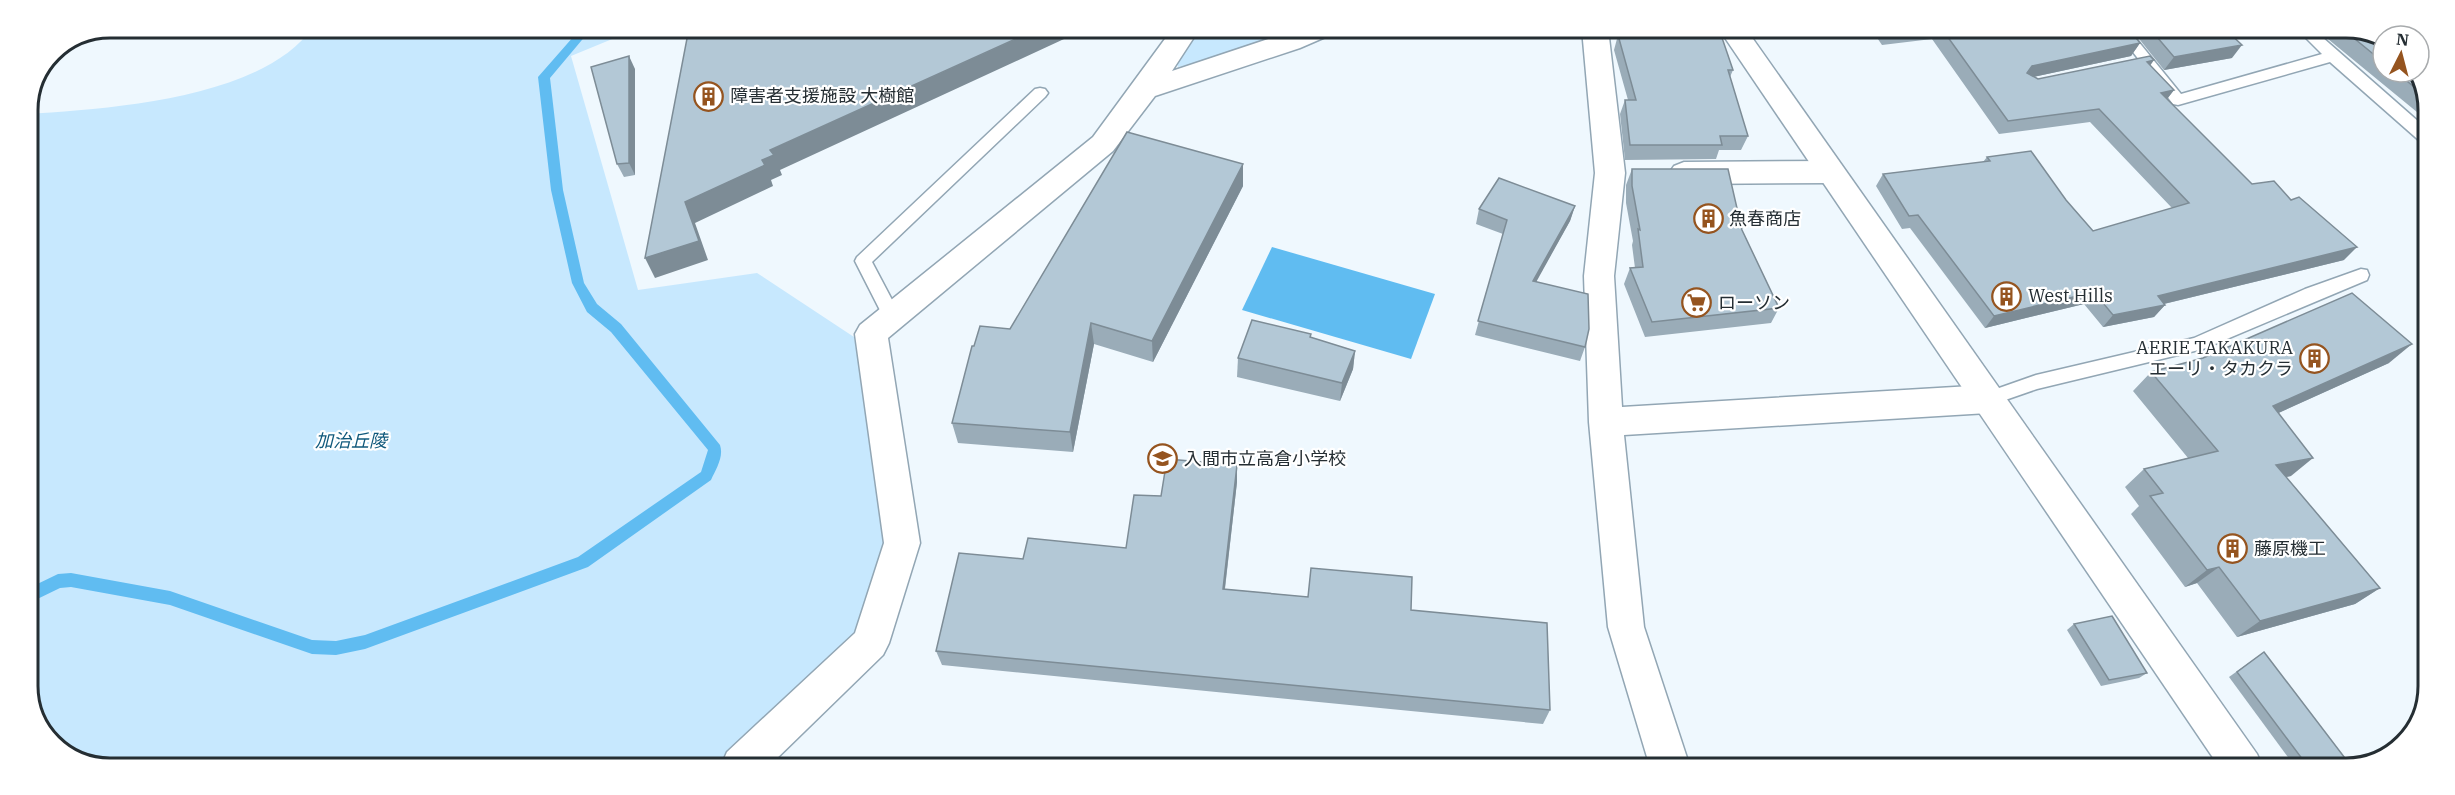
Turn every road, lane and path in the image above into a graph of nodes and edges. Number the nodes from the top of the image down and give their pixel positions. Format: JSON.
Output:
{"nodes":[{"id":1,"x":1180,"y":38,"type":"edge"},
{"id":2,"x":1300,"y":38,"type":"edge"},
{"id":3,"x":1597,"y":38,"type":"edge"},
{"id":4,"x":1738,"y":38,"type":"edge"},
{"id":5,"x":2126,"y":38,"type":"edge"},
{"id":6,"x":2314,"y":38,"type":"edge"},
{"id":7,"x":2333,"y":56,"type":"junction"},
{"id":8,"x":1146,"y":89,"type":"junction"},
{"id":9,"x":1040,"y":93,"type":"dead end"},
{"id":10,"x":2417,"y":129,"type":"edge"},
{"id":11,"x":1831,"y":172,"type":"junction"},
{"id":12,"x":1634,"y":173,"type":"junction"},
{"id":13,"x":2361,"y":275,"type":"dead end"},
{"id":14,"x":891,"y":315,"type":"junction"},
{"id":15,"x":1988,"y":399,"type":"junction"},
{"id":16,"x":1606,"y":422,"type":"junction"},
{"id":17,"x":749,"y":758,"type":"edge"},
{"id":18,"x":1667,"y":758,"type":"edge"},
{"id":19,"x":2236,"y":758,"type":"edge"}],
"edges":[{"from":1,"to":8,"type":"street"},
{"from":2,"to":8,"type":"street"},
{"from":3,"to":12,"type":"street"},
{"from":4,"to":11,"type":"street"},
{"from":5,"to":7,"type":"lane"},
{"from":6,"to":7,"type":"lane"},
{"from":7,"to":10,"type":"lane"},
{"from":8,"to":14,"type":"street"},
{"from":9,"to":14,"type":"lane"},
{"from":11,"to":12,"type":"street"},
{"from":11,"to":15,"type":"street"},
{"from":12,"to":16,"type":"street"},
{"from":13,"to":15,"type":"lane"},
{"from":14,"to":17,"type":"street"},
{"from":15,"to":16,"type":"street"},
{"from":15,"to":19,"type":"street"},
{"from":16,"to":18,"type":"street"}]}
